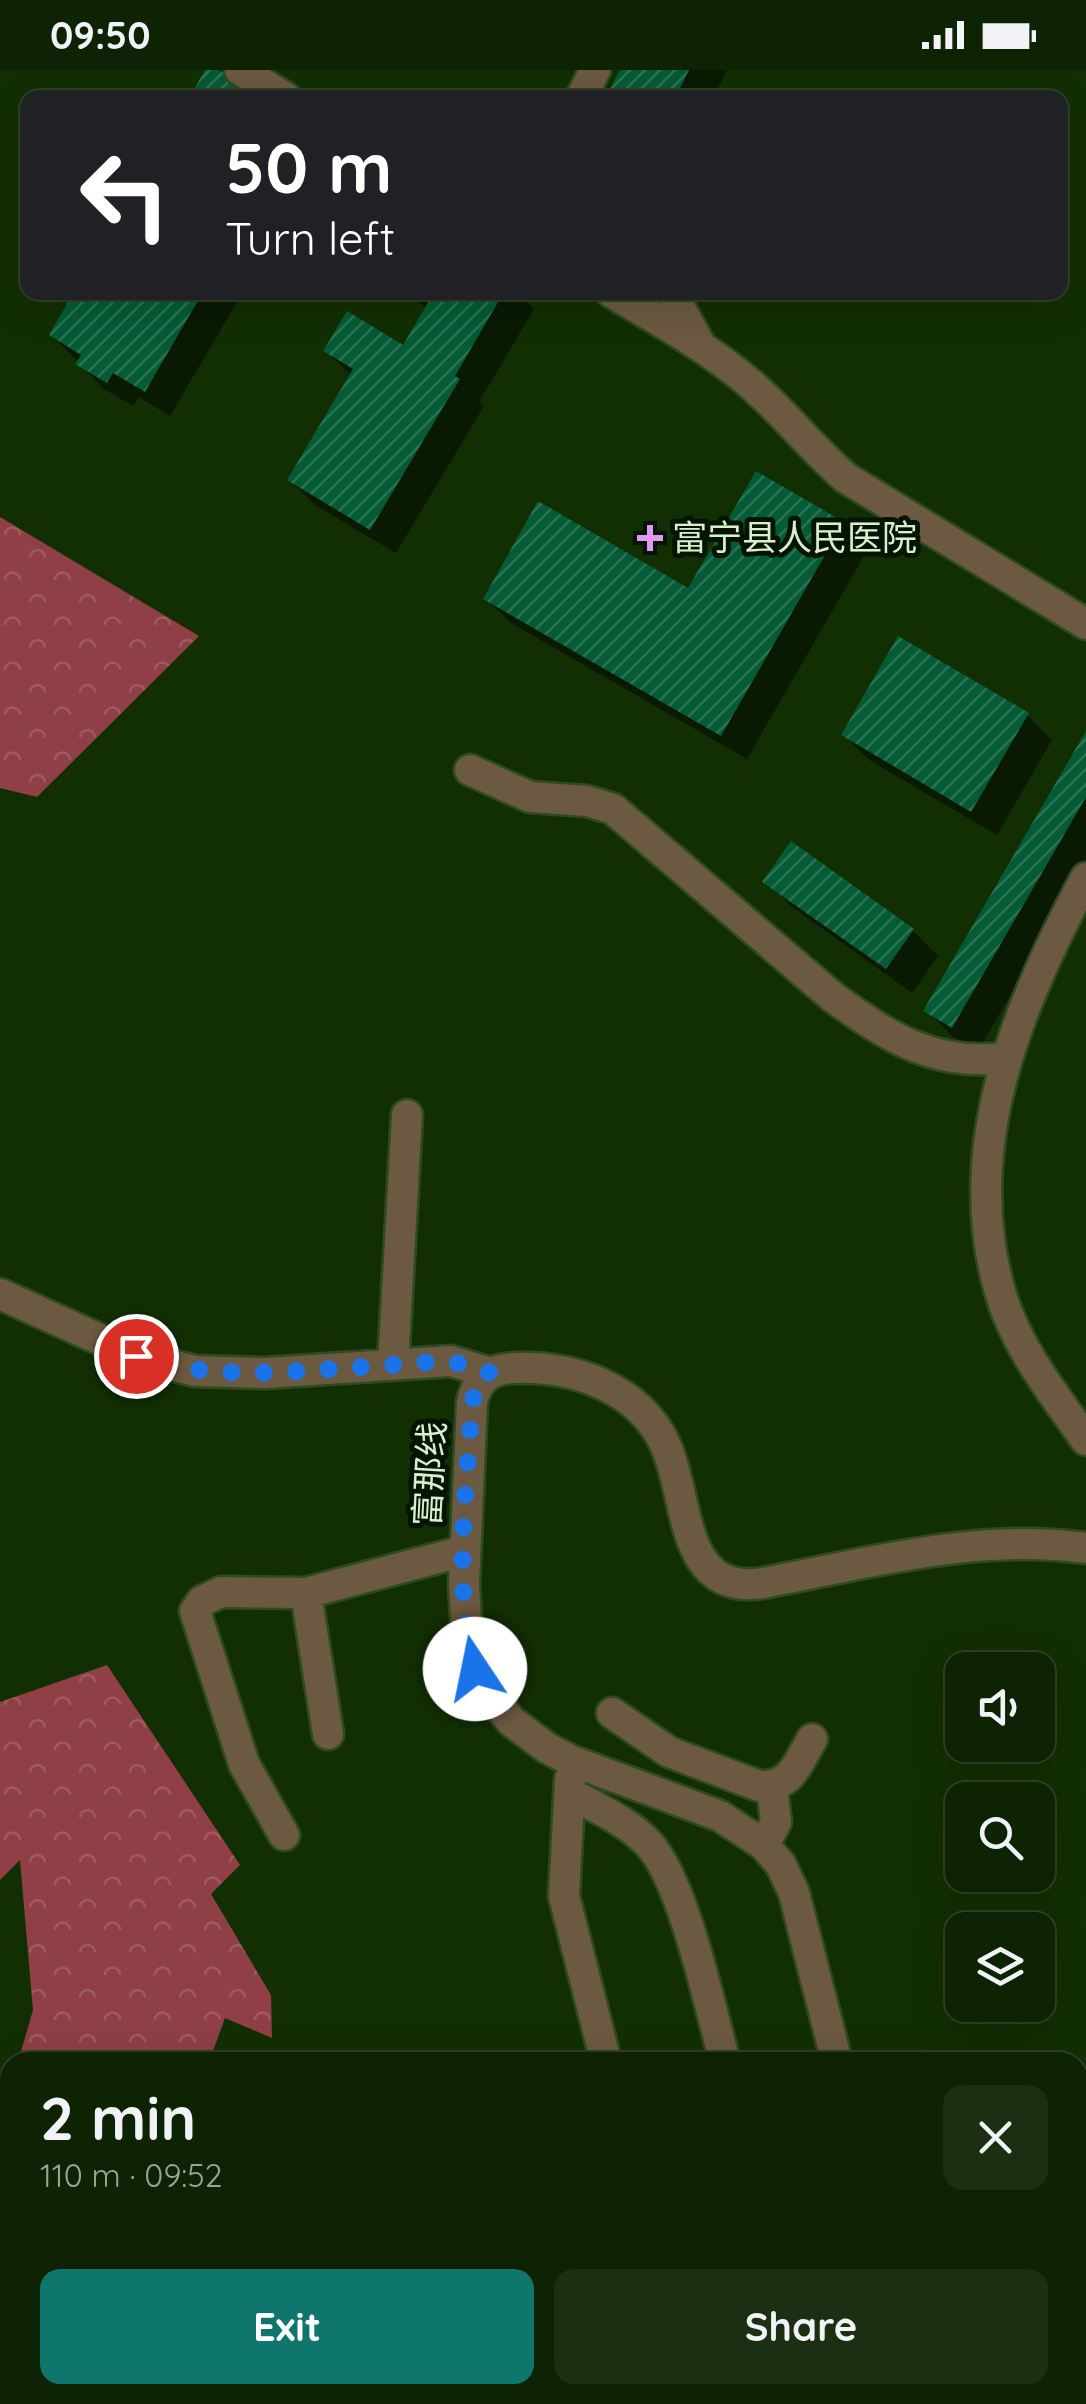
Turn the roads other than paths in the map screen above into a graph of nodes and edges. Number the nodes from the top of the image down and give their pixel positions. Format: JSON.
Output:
{"nodes":[{"id":1,"x":240,"y":70,"type":"edge"},
{"id":2,"x":273,"y":90,"type":"edge"},
{"id":3,"x":624,"y":300,"type":"edge"},
{"id":4,"x":676,"y":300,"type":"edge"},
{"id":5,"x":700,"y":346,"type":"junction"},
{"id":6,"x":1086,"y":624,"type":"edge"},
{"id":7,"x":470,"y":770,"type":"dead end"},
{"id":8,"x":1086,"y":878,"type":"edge"},
{"id":9,"x":1005,"y":1058,"type":"junction"},
{"id":10,"x":407,"y":1115,"type":"dead end"},
{"id":11,"x":0,"y":1294,"type":"edge"},
{"id":12,"x":392,"y":1365,"type":"junction"},
{"id":13,"x":490,"y":1373,"type":"junction"},
{"id":14,"x":1086,"y":1440,"type":"edge"},
{"id":15,"x":1086,"y":1548,"type":"edge"},
{"id":16,"x":464,"y":1551,"type":"junction"},
{"id":17,"x":306,"y":1593,"type":"junction"},
{"id":18,"x":612,"y":1713,"type":"dead end"},
{"id":19,"x":328,"y":1734,"type":"dead end"},
{"id":20,"x":812,"y":1738,"type":"dead end"},
{"id":21,"x":572,"y":1761,"type":"junction"},
{"id":22,"x":772,"y":1787,"type":"junction"},
{"id":23,"x":570,"y":1792,"type":"junction"},
{"id":24,"x":284,"y":1834,"type":"dead end"},
{"id":25,"x":764,"y":1845,"type":"junction"},
{"id":26,"x":603,"y":2052,"type":"edge"},
{"id":27,"x":722,"y":2052,"type":"edge"},
{"id":28,"x":834,"y":2052,"type":"edge"}],
"edges":[{"from":1,"to":2,"type":"street"},
{"from":3,"to":5,"type":"street"},
{"from":4,"to":5,"type":"street"},
{"from":5,"to":6,"type":"street"},
{"from":7,"to":9,"type":"street"},
{"from":8,"to":9,"type":"street"},
{"from":9,"to":14,"type":"street"},
{"from":10,"to":12,"type":"street"},
{"from":11,"to":12,"type":"street"},
{"from":12,"to":13,"type":"street"},
{"from":13,"to":15,"type":"street"},
{"from":13,"to":16,"type":"street","name":"富那线"},
{"from":16,"to":17,"type":"street"},
{"from":16,"to":21,"type":"street","name":"富那线"},
{"from":17,"to":19,"type":"street"},
{"from":17,"to":24,"type":"street"},
{"from":18,"to":22,"type":"street"},
{"from":20,"to":22,"type":"street"},
{"from":21,"to":23,"type":"street"},
{"from":21,"to":25,"type":"street","name":"富那线"},
{"from":22,"to":25,"type":"street"},
{"from":23,"to":26,"type":"street"},
{"from":23,"to":27,"type":"street"},
{"from":25,"to":28,"type":"street","name":"富那线"}]}
